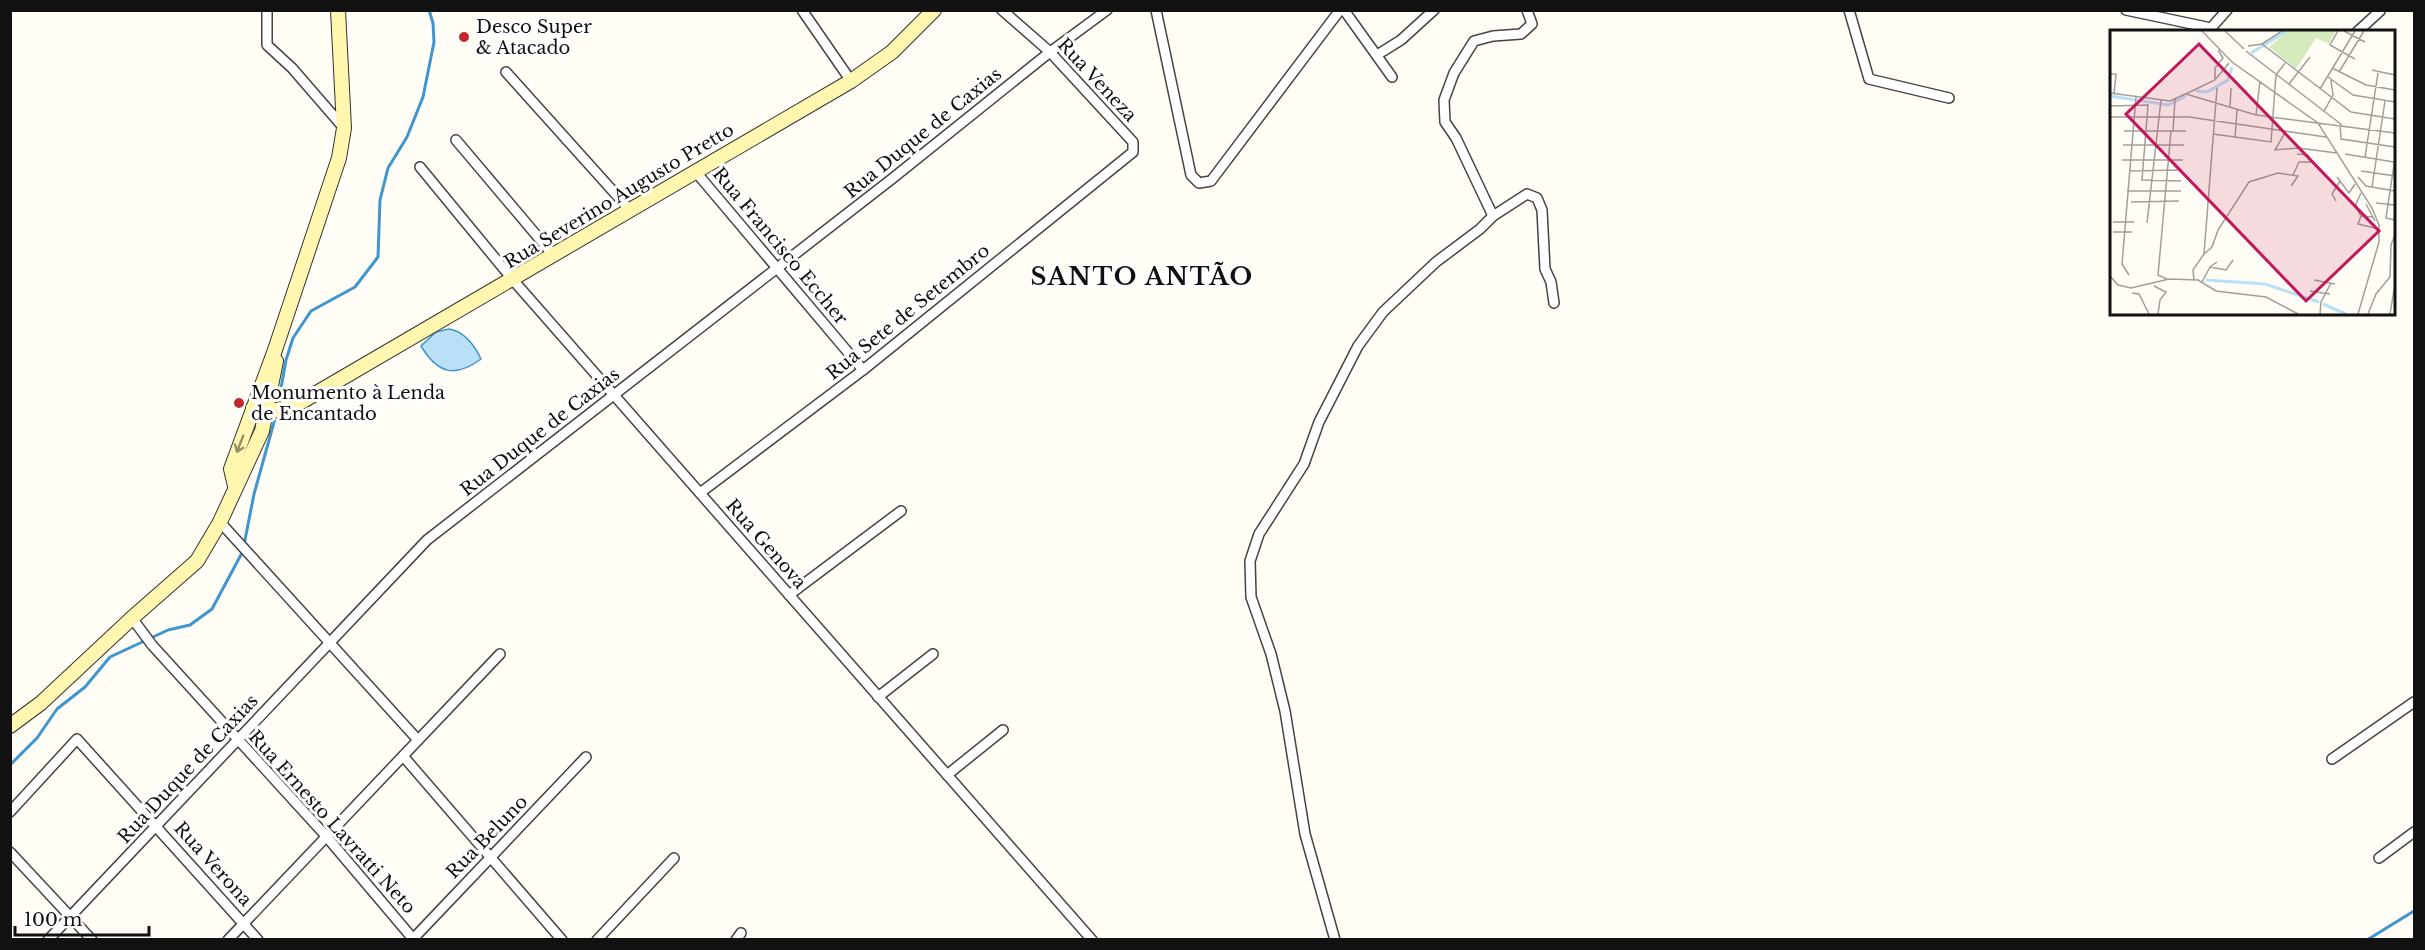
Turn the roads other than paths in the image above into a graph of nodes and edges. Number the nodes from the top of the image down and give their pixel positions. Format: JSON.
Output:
{"nodes":[{"id":1,"x":267,"y":10,"type":"edge"},
{"id":2,"x":338,"y":10,"type":"edge"},
{"id":3,"x":802,"y":10,"type":"edge"},
{"id":4,"x":934,"y":10,"type":"edge"},
{"id":5,"x":1002,"y":10,"type":"edge"},
{"id":6,"x":1107,"y":10,"type":"edge"},
{"id":7,"x":1156,"y":10,"type":"edge"},
{"id":8,"x":1342,"y":10,"type":"edge"},
{"id":9,"x":1434,"y":10,"type":"edge"},
{"id":10,"x":1527,"y":10,"type":"edge"},
{"id":11,"x":1849,"y":10,"type":"edge"},
{"id":12,"x":2126,"y":10,"type":"edge"},
{"id":13,"x":2227,"y":10,"type":"edge"},
{"id":14,"x":2380,"y":11,"type":"edge"},
{"id":15,"x":2212,"y":30,"type":"edge"},
{"id":16,"x":2359,"y":30,"type":"edge"},
{"id":17,"x":1050,"y":52,"type":"junction"},
{"id":18,"x":1377,"y":55,"type":"junction"},
{"id":19,"x":506,"y":72,"type":"dead end"},
{"id":20,"x":1392,"y":77,"type":"dead end"},
{"id":21,"x":851,"y":81,"type":"junction"},
{"id":22,"x":1949,"y":98,"type":"dead end"},
{"id":23,"x":344,"y":128,"type":"junction"},
{"id":24,"x":456,"y":140,"type":"dead end"},
{"id":25,"x":1133,"y":152,"type":"joint"},
{"id":26,"x":420,"y":167,"type":"dead end"},
{"id":27,"x":695,"y":171,"type":"junction"},
{"id":28,"x":629,"y":209,"type":"junction"},
{"id":29,"x":1493,"y":216,"type":"junction"},
{"id":30,"x":554,"y":256,"type":"junction"},
{"id":31,"x":776,"y":269,"type":"junction"},
{"id":32,"x":513,"y":280,"type":"junction"},
{"id":33,"x":1554,"y":303,"type":"dead end"},
{"id":34,"x":863,"y":369,"type":"junction"},
{"id":35,"x":614,"y":395,"type":"junction"},
{"id":36,"x":272,"y":409,"type":"junction"},
{"id":37,"x":235,"y":486,"type":"junction"},
{"id":38,"x":700,"y":493,"type":"junction"},
{"id":39,"x":901,"y":511,"type":"dead end"},
{"id":40,"x":220,"y":522,"type":"junction"},
{"id":41,"x":789,"y":595,"type":"junction"},
{"id":42,"x":132,"y":618,"type":"junction"},
{"id":43,"x":329,"y":642,"type":"junction"},
{"id":44,"x":500,"y":654,"type":"dead end"},
{"id":45,"x":933,"y":654,"type":"dead end"},
{"id":46,"x":878,"y":697,"type":"junction"},
{"id":47,"x":2415,"y":702,"type":"edge"},
{"id":48,"x":10,"y":726,"type":"edge"},
{"id":49,"x":1004,"y":730,"type":"dead end"},
{"id":50,"x":418,"y":740,"type":"junction"},
{"id":51,"x":238,"y":742,"type":"junction"},
{"id":52,"x":403,"y":756,"type":"junction"},
{"id":53,"x":586,"y":758,"type":"dead end"},
{"id":54,"x":2332,"y":759,"type":"dead end"},
{"id":55,"x":947,"y":775,"type":"junction"},
{"id":56,"x":10,"y":812,"type":"edge"},
{"id":57,"x":157,"y":826,"type":"junction"},
{"id":58,"x":2415,"y":832,"type":"edge"},
{"id":59,"x":326,"y":836,"type":"junction"},
{"id":60,"x":10,"y":852,"type":"edge"},
{"id":61,"x":491,"y":857,"type":"junction"},
{"id":62,"x":674,"y":858,"type":"dead end"},
{"id":63,"x":2379,"y":858,"type":"dead end"},
{"id":64,"x":72,"y":915,"type":"junction"},
{"id":65,"x":244,"y":923,"type":"junction"},
{"id":66,"x":48,"y":939,"type":"edge"},
{"id":67,"x":92,"y":939,"type":"edge"},
{"id":68,"x":228,"y":939,"type":"edge"},
{"id":69,"x":258,"y":939,"type":"edge"},
{"id":70,"x":413,"y":939,"type":"edge"},
{"id":71,"x":562,"y":939,"type":"edge"},
{"id":72,"x":597,"y":939,"type":"edge"},
{"id":73,"x":1092,"y":939,"type":"edge"},
{"id":74,"x":1335,"y":939,"type":"edge"}],
"edges":[{"from":1,"to":23,"type":"street"},
{"from":2,"to":23,"type":"street"},
{"from":3,"to":21,"type":"street"},
{"from":4,"to":21,"type":"street","name":"Rua Severino Augusto Pretto"},
{"from":5,"to":17,"type":"street","name":"Rua Veneza"},
{"from":6,"to":17,"type":"street","name":"Rua Duque de Caxias"},
{"from":7,"to":8,"type":"street"},
{"from":8,"to":18,"type":"street"},
{"from":9,"to":18,"type":"street"},
{"from":10,"to":29,"type":"street"},
{"from":11,"to":22,"type":"street"},
{"from":12,"to":15,"type":"street"},
{"from":13,"to":15,"type":"street"},
{"from":14,"to":16,"type":"street"},
{"from":17,"to":25,"type":"street","name":"Rua Veneza"},
{"from":17,"to":31,"type":"street","name":"Rua Duque de Caxias"},
{"from":18,"to":20,"type":"street"},
{"from":19,"to":28,"type":"street"},
{"from":21,"to":27,"type":"street","name":"Rua Severino Augusto Pretto"},
{"from":23,"to":36,"type":"street"},
{"from":24,"to":30,"type":"street"},
{"from":25,"to":34,"type":"street","name":"Rua Sete de Setembro"},
{"from":26,"to":32,"type":"street","name":"Rua Genova"},
{"from":27,"to":28,"type":"street","name":"Rua Severino Augusto Pretto"},
{"from":27,"to":31,"type":"street","name":"Rua Francisco Eccher"},
{"from":28,"to":30,"type":"street","name":"Rua Severino Augusto Pretto"},
{"from":29,"to":33,"type":"street"},
{"from":29,"to":74,"type":"street"},
{"from":30,"to":32,"type":"street","name":"Rua Severino Augusto Pretto"},
{"from":31,"to":34,"type":"street","name":"Rua Francisco Eccher"},
{"from":31,"to":35,"type":"street","name":"Rua Duque de Caxias"},
{"from":32,"to":35,"type":"street","name":"Rua Genova"},
{"from":32,"to":36,"type":"street","name":"Rua Severino Augusto Pretto"},
{"from":34,"to":38,"type":"street","name":"Rua Sete de Setembro"},
{"from":35,"to":38,"type":"street","name":"Rua Genova"},
{"from":35,"to":43,"type":"street","name":"Rua Duque de Caxias"},
{"from":36,"to":37,"type":"street"},
{"from":36,"to":37,"type":"street","one_way":true},
{"from":37,"to":40,"type":"street"},
{"from":38,"to":41,"type":"street","name":"Rua Genova"},
{"from":39,"to":41,"type":"street"},
{"from":40,"to":42,"type":"street"},
{"from":40,"to":43,"type":"street"},
{"from":41,"to":46,"type":"street","name":"Rua Genova"},
{"from":42,"to":48,"type":"street"},
{"from":42,"to":51,"type":"street","name":"Rua Ernesto Lavratti Neto"},
{"from":43,"to":50,"type":"street"},
{"from":43,"to":51,"type":"street","name":"Rua Duque de Caxias"},
{"from":44,"to":50,"type":"street"},
{"from":45,"to":46,"type":"street"},
{"from":46,"to":55,"type":"street","name":"Rua Genova"},
{"from":47,"to":54,"type":"street"},
{"from":49,"to":55,"type":"street"},
{"from":50,"to":52,"type":"street"},
{"from":51,"to":57,"type":"street","name":"Rua Duque de Caxias"},
{"from":51,"to":59,"type":"street","name":"Rua Ernesto Lavratti Neto"},
{"from":52,"to":59,"type":"street"},
{"from":52,"to":61,"type":"street"},
{"from":53,"to":61,"type":"street","name":"Rua Beluno"},
{"from":55,"to":73,"type":"street","name":"Rua Genova"},
{"from":56,"to":57,"type":"street","name":"Rua Verona"},
{"from":57,"to":64,"type":"street","name":"Rua Duque de Caxias"},
{"from":57,"to":65,"type":"street","name":"Rua Verona"},
{"from":58,"to":63,"type":"street"},
{"from":59,"to":65,"type":"street"},
{"from":59,"to":70,"type":"street","name":"Rua Ernesto Lavratti Neto"},
{"from":60,"to":64,"type":"street"},
{"from":61,"to":70,"type":"street","name":"Rua Beluno"},
{"from":61,"to":71,"type":"street"},
{"from":62,"to":72,"type":"street"},
{"from":64,"to":66,"type":"street","name":"Rua Duque de Caxias"},
{"from":64,"to":67,"type":"street"},
{"from":65,"to":68,"type":"street"},
{"from":65,"to":69,"type":"street","name":"Rua Verona"}]}
